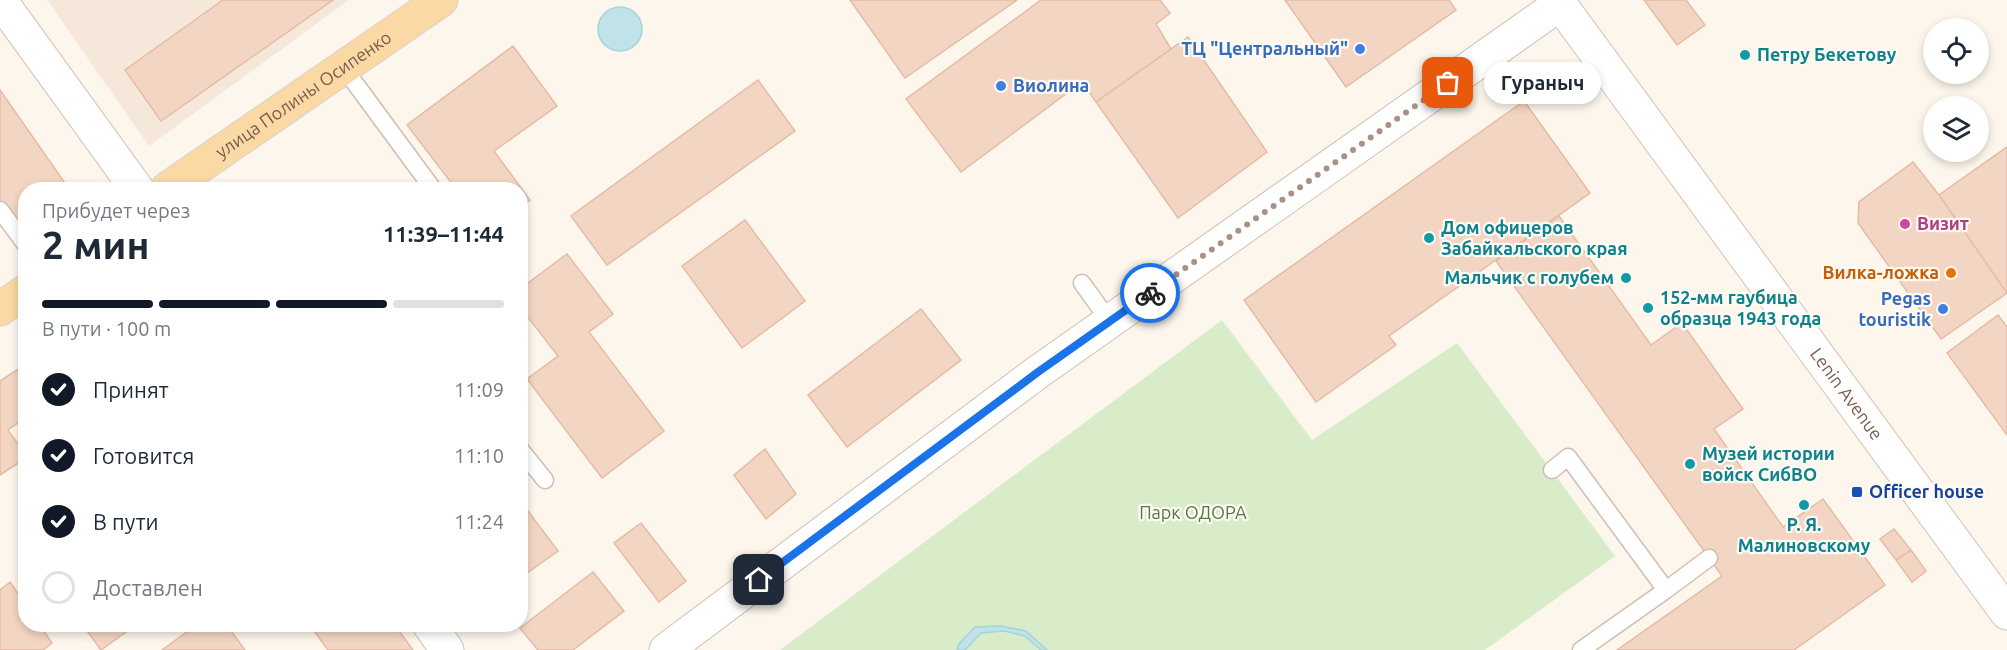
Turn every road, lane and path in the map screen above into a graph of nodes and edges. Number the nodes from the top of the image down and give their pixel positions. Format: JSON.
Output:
{"nodes":[{"id":1,"x":0,"y":0,"type":"edge"},
{"id":2,"x":441,"y":0,"type":"edge"},
{"id":3,"x":1559,"y":2,"type":"edge"},
{"id":4,"x":343,"y":67,"type":"junction"},
{"id":5,"x":132,"y":182,"type":"edge"},
{"id":6,"x":177,"y":182,"type":"edge"},
{"id":7,"x":428,"y":182,"type":"edge"},
{"id":8,"x":0,"y":210,"type":"edge"},
{"id":9,"x":18,"y":234,"type":"edge"},
{"id":10,"x":1082,"y":284,"type":"dead end"},
{"id":11,"x":18,"y":297,"type":"edge"},
{"id":12,"x":0,"y":309,"type":"edge"},
{"id":13,"x":1110,"y":322,"type":"junction"},
{"id":14,"x":528,"y":459,"type":"edge"},
{"id":15,"x":1552,"y":470,"type":"dead end"},
{"id":16,"x":545,"y":480,"type":"dead end"},
{"id":17,"x":1709,"y":558,"type":"dead end"},
{"id":18,"x":1666,"y":590,"type":"junction"},
{"id":19,"x":2007,"y":613,"type":"edge"},
{"id":20,"x":435,"y":632,"type":"edge"},
{"id":21,"x":447,"y":650,"type":"edge"},
{"id":22,"x":666,"y":650,"type":"edge"},
{"id":23,"x":1581,"y":650,"type":"edge"}],
"edges":[{"from":1,"to":5,"type":"street"},
{"from":2,"to":4,"type":"main road","name":"улица Полины Осипенко"},
{"from":3,"to":13,"type":"street"},
{"from":3,"to":19,"type":"street","name":"Lenin Avenue"},
{"from":4,"to":6,"type":"main road","name":"улица Полины Осипенко"},
{"from":4,"to":7,"type":"lane"},
{"from":8,"to":9,"type":"lane"},
{"from":10,"to":13,"type":"lane"},
{"from":11,"to":12,"type":"main road"},
{"from":13,"to":22,"type":"street"},
{"from":14,"to":16,"type":"lane"},
{"from":15,"to":18,"type":"lane"},
{"from":17,"to":18,"type":"lane"},
{"from":18,"to":23,"type":"lane"},
{"from":20,"to":21,"type":"street"}]}
